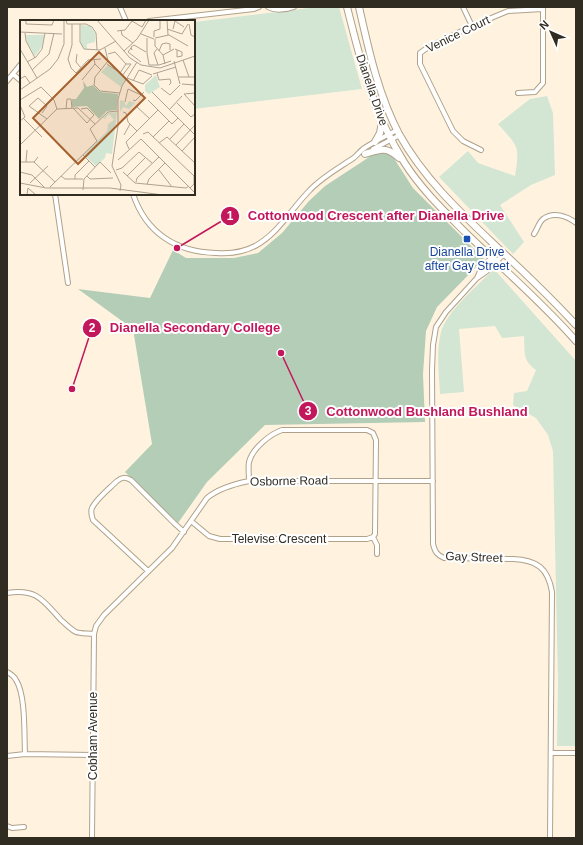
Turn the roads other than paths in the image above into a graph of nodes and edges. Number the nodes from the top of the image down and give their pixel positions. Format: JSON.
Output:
{"nodes":[{"id":1,"x":120,"y":7,"type":"edge"},
{"id":2,"x":220,"y":7,"type":"edge"},
{"id":3,"x":259,"y":7,"type":"edge"},
{"id":4,"x":268,"y":7,"type":"edge"},
{"id":5,"x":294,"y":7,"type":"edge"},
{"id":6,"x":347,"y":7,"type":"edge"},
{"id":7,"x":358,"y":7,"type":"edge"},
{"id":8,"x":463,"y":7,"type":"edge"},
{"id":9,"x":543,"y":8,"type":"edge"},
{"id":10,"x":221,"y":13,"type":"junction"},
{"id":11,"x":126,"y":20,"type":"edge"},
{"id":12,"x":158,"y":20,"type":"edge"},
{"id":13,"x":472,"y":26,"type":"junction"},
{"id":14,"x":20,"y":65,"type":"edge"},
{"id":15,"x":13,"y":74,"type":"junction"},
{"id":16,"x":20,"y":80,"type":"edge"},
{"id":17,"x":7,"y":81,"type":"edge"},
{"id":18,"x":518,"y":93,"type":"dead end"},
{"id":19,"x":382,"y":122,"type":"junction"},
{"id":20,"x":399,"y":132,"type":"junction"},
{"id":21,"x":390,"y":137,"type":"junction"},
{"id":22,"x":375,"y":142,"type":"junction"},
{"id":23,"x":481,"y":150,"type":"dead end"},
{"id":24,"x":365,"y":154,"type":"junction"},
{"id":25,"x":354,"y":158,"type":"junction"},
{"id":26,"x":405,"y":163,"type":"junction"},
{"id":27,"x":55,"y":195,"type":"edge"},
{"id":28,"x":133,"y":195,"type":"edge"},
{"id":29,"x":576,"y":223,"type":"edge"},
{"id":30,"x":534,"y":234,"type":"dead end"},
{"id":31,"x":502,"y":251,"type":"junction"},
{"id":32,"x":494,"y":260,"type":"junction"},
{"id":33,"x":68,"y":283,"type":"dead end"},
{"id":34,"x":576,"y":325,"type":"edge"},
{"id":35,"x":576,"y":341,"type":"edge"},
{"id":36,"x":249,"y":481,"type":"junction"},
{"id":37,"x":376,"y":481,"type":"junction"},
{"id":38,"x":433,"y":481,"type":"junction"},
{"id":39,"x":191,"y":521,"type":"junction"},
{"id":40,"x":184,"y":532,"type":"junction"},
{"id":41,"x":373,"y":537,"type":"junction"},
{"id":42,"x":377,"y":554,"type":"dead end"},
{"id":43,"x":148,"y":571,"type":"junction"},
{"id":44,"x":7,"y":593,"type":"edge"},
{"id":45,"x":94,"y":634,"type":"junction"},
{"id":46,"x":7,"y":672,"type":"edge"},
{"id":47,"x":551,"y":753,"type":"junction"},
{"id":48,"x":576,"y":753,"type":"edge"},
{"id":49,"x":25,"y":754,"type":"junction"},
{"id":50,"x":93,"y":755,"type":"junction"},
{"id":51,"x":7,"y":756,"type":"edge"},
{"id":52,"x":7,"y":826,"type":"edge"},
{"id":53,"x":24,"y":827,"type":"dead end"},
{"id":54,"x":92,"y":838,"type":"edge"},
{"id":55,"x":550,"y":838,"type":"edge"}],
"edges":[{"from":1,"to":11,"type":"street"},
{"from":2,"to":10,"type":"street"},
{"from":3,"to":10,"type":"street"},
{"from":4,"to":5,"type":"street"},
{"from":6,"to":19,"type":"main road","name":"Dianella Drive"},
{"from":7,"to":20,"type":"main road","name":"Dianella Drive"},
{"from":8,"to":13,"type":"street"},
{"from":9,"to":13,"type":"street","name":"Venice Court"},
{"from":9,"to":18,"type":"street"},
{"from":10,"to":12,"type":"street"},
{"from":13,"to":23,"type":"street","name":"Venice Court"},
{"from":14,"to":15,"type":"street"},
{"from":15,"to":16,"type":"street"},
{"from":15,"to":17,"type":"street"},
{"from":19,"to":21,"type":"main road","name":"Dianella Drive"},
{"from":19,"to":22,"type":"main road"},
{"from":20,"to":21,"type":"street"},
{"from":20,"to":31,"type":"main road","name":"Dianella Drive"},
{"from":21,"to":22,"type":"street"},
{"from":21,"to":24,"type":"street"},
{"from":21,"to":26,"type":"main road","name":"Dianella Drive"},
{"from":22,"to":25,"type":"street"},
{"from":24,"to":25,"type":"street"},
{"from":24,"to":26,"type":"main road"},
{"from":25,"to":28,"type":"street"},
{"from":26,"to":32,"type":"main road","name":"Dianella Drive"},
{"from":27,"to":33,"type":"street"},
{"from":29,"to":30,"type":"street"},
{"from":31,"to":32,"type":"street","name":"Gay Street"},
{"from":31,"to":34,"type":"main road","name":"Dianella Drive"},
{"from":32,"to":35,"type":"main road","name":"Dianella Drive"},
{"from":32,"to":38,"type":"street","name":"Gay Street"},
{"from":36,"to":37,"type":"street","name":"Osborne Road"},
{"from":36,"to":37,"type":"street"},
{"from":36,"to":39,"type":"street","name":"Osborne Road"},
{"from":37,"to":38,"type":"street","name":"Osborne Road"},
{"from":37,"to":41,"type":"street"},
{"from":38,"to":47,"type":"street","name":"Gay Street"},
{"from":39,"to":40,"type":"street","name":"Osborne Road"},
{"from":39,"to":41,"type":"street","name":"Televise Crescent"},
{"from":40,"to":43,"type":"street","name":"Osborne Road"},
{"from":40,"to":43,"type":"street"},
{"from":41,"to":42,"type":"street"},
{"from":43,"to":45,"type":"street","name":"Osborne Road"},
{"from":44,"to":45,"type":"street"},
{"from":45,"to":50,"type":"street","name":"Cobham Avenue"},
{"from":46,"to":49,"type":"street"},
{"from":47,"to":48,"type":"street"},
{"from":47,"to":55,"type":"street"},
{"from":49,"to":50,"type":"street"},
{"from":49,"to":51,"type":"street"},
{"from":50,"to":54,"type":"street","name":"Cobham Avenue"},
{"from":52,"to":53,"type":"street"}]}
